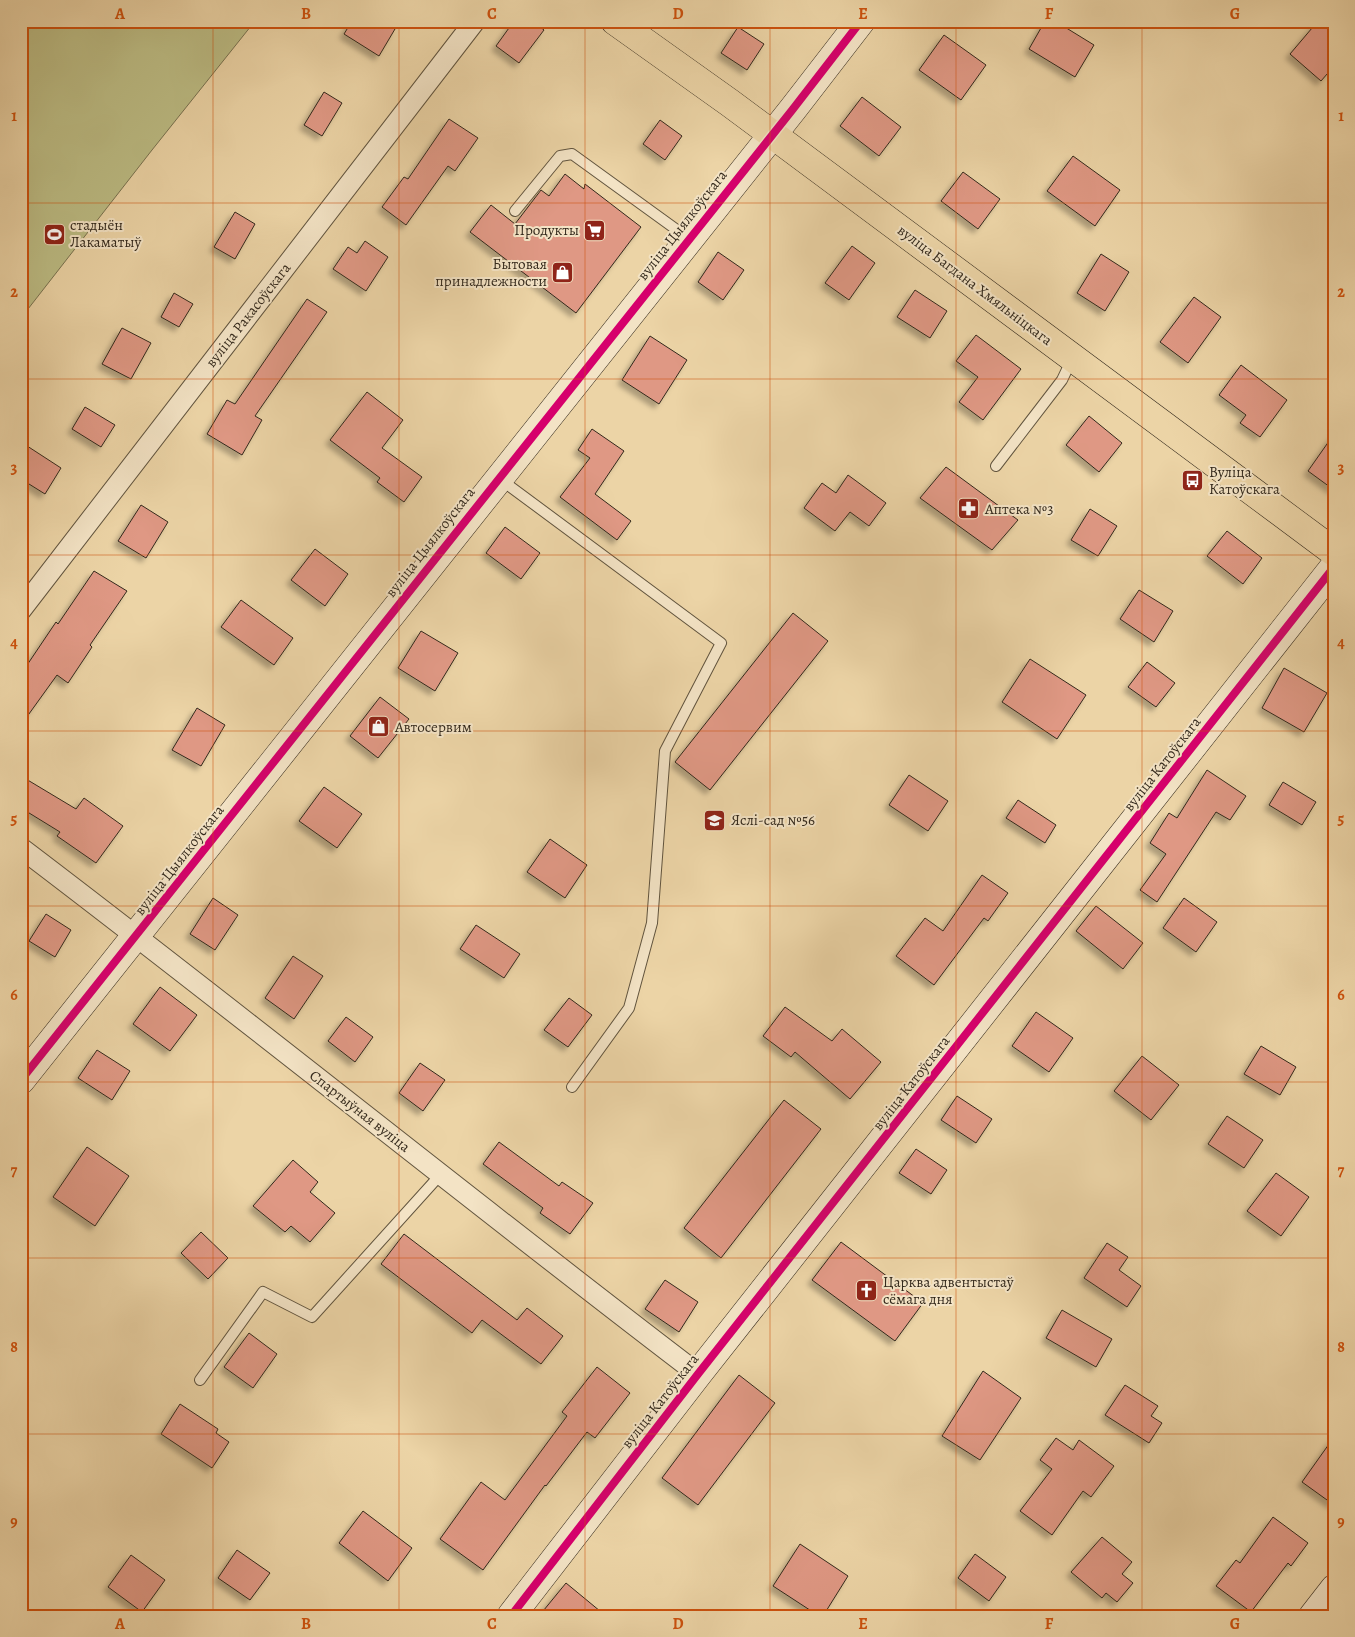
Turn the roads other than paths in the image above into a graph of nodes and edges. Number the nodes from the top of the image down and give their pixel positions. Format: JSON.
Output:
{"nodes":[{"id":1,"x":475,"y":21,"type":"edge"},
{"id":2,"x":614,"y":21,"type":"edge"},
{"id":3,"x":860,"y":21,"type":"edge"},
{"id":4,"x":772,"y":135,"type":"junction"},
{"id":5,"x":515,"y":211,"type":"dead end"},
{"id":6,"x":689,"y":239,"type":"junction"},
{"id":7,"x":1073,"y":358,"type":"junction"},
{"id":8,"x":996,"y":466,"type":"dead end"},
{"id":9,"x":499,"y":478,"type":"junction"},
{"id":10,"x":1334,"y":552,"type":"edge"},
{"id":11,"x":1334,"y":567,"type":"edge"},
{"id":12,"x":21,"y":610,"type":"edge"},
{"id":13,"x":21,"y":848,"type":"edge"},
{"id":14,"x":136,"y":935,"type":"junction"},
{"id":15,"x":21,"y":1080,"type":"edge"},
{"id":16,"x":572,"y":1086,"type":"dead end"},
{"id":17,"x":440,"y":1174,"type":"junction"},
{"id":18,"x":698,"y":1374,"type":"junction"},
{"id":19,"x":200,"y":1380,"type":"dead end"},
{"id":20,"x":1334,"y":1589,"type":"edge"},
{"id":21,"x":511,"y":1616,"type":"edge"},
{"id":22,"x":1313,"y":1616,"type":"edge"}],
"edges":[{"from":1,"to":12,"type":"street","name":"вуліца Ракасоўскага"},
{"from":2,"to":4,"type":"main road","name":"вуліца Багдана Хмяльніцкага"},
{"from":3,"to":4,"type":"street","name":"вуліца Цыялкоўскага"},
{"from":4,"to":6,"type":"street","name":"вуліца Цыялкоўскага"},
{"from":4,"to":7,"type":"main road","name":"вуліца Багдана Хмяльніцкага"},
{"from":5,"to":6,"type":"lane"},
{"from":6,"to":9,"type":"street","name":"вуліца Цыялкоўскага"},
{"from":7,"to":8,"type":"lane"},
{"from":7,"to":10,"type":"main road","name":"вуліца Багдана Хмяльніцкага"},
{"from":9,"to":14,"type":"street","name":"вуліца Цыялкоўскага"},
{"from":9,"to":16,"type":"lane"},
{"from":11,"to":18,"type":"street","name":"вуліца Катоўскага"},
{"from":13,"to":14,"type":"street","name":"Спартыўная вуліца"},
{"from":14,"to":15,"type":"street","name":"вуліца Цыялкоўскага"},
{"from":14,"to":17,"type":"street","name":"Спартыўная вуліца"},
{"from":17,"to":18,"type":"street","name":"Спартыўная вуліца"},
{"from":17,"to":19,"type":"lane"},
{"from":18,"to":21,"type":"street","name":"вуліца Катоўскага"},
{"from":20,"to":22,"type":"street"}]}
